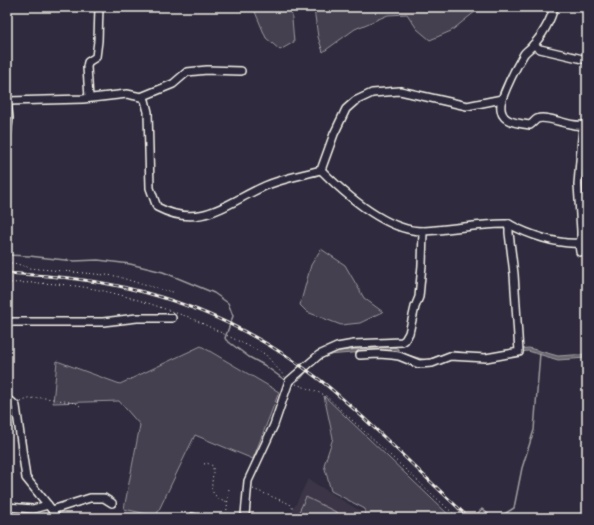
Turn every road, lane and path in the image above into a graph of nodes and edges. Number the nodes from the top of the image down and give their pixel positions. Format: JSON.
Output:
{"nodes":[{"id":1,"x":99,"y":7,"type":"edge"},
{"id":2,"x":554,"y":7,"type":"edge"},
{"id":3,"x":533,"y":45,"type":"junction"},
{"id":4,"x":587,"y":60,"type":"edge"},
{"id":5,"x":241,"y":71,"type":"dead end"},
{"id":6,"x":141,"y":97,"type":"junction"},
{"id":7,"x":89,"y":98,"type":"junction"},
{"id":8,"x":502,"y":99,"type":"junction"},
{"id":9,"x":7,"y":101,"type":"edge"},
{"id":10,"x":585,"y":125,"type":"edge"},
{"id":11,"x":7,"y":136,"type":"edge"},
{"id":12,"x":321,"y":170,"type":"junction"},
{"id":13,"x":509,"y":224,"type":"junction"},
{"id":14,"x":422,"y":231,"type":"junction"},
{"id":15,"x":579,"y":243,"type":"junction"},
{"id":16,"x":580,"y":252,"type":"dead end"},
{"id":17,"x":7,"y":263,"type":"edge"},
{"id":18,"x":7,"y":283,"type":"edge"},
{"id":19,"x":173,"y":292,"type":"dead end"},
{"id":20,"x":172,"y":318,"type":"dead end"},
{"id":21,"x":7,"y":322,"type":"edge"},
{"id":22,"x":402,"y":342,"type":"junction"},
{"id":23,"x":360,"y":356,"type":"dead end"},
{"id":24,"x":399,"y":356,"type":"junction"},
{"id":25,"x":289,"y":381,"type":"junction"},
{"id":26,"x":7,"y":401,"type":"edge"},
{"id":27,"x":16,"y":406,"type":"junction"},
{"id":28,"x":80,"y":406,"type":"dead end"},
{"id":29,"x":204,"y":464,"type":"dead end"},
{"id":30,"x":229,"y":488,"type":"dead end"},
{"id":31,"x":248,"y":488,"type":"junction"},
{"id":32,"x":228,"y":502,"type":"junction"},
{"id":33,"x":112,"y":503,"type":"dead end"},
{"id":34,"x":7,"y":507,"type":"edge"},
{"id":35,"x":50,"y":507,"type":"junction"},
{"id":36,"x":293,"y":509,"type":"dead end"},
{"id":37,"x":56,"y":518,"type":"edge"},
{"id":38,"x":190,"y":518,"type":"edge"},
{"id":39,"x":196,"y":518,"type":"edge"},
{"id":40,"x":226,"y":518,"type":"edge"},
{"id":41,"x":244,"y":518,"type":"edge"},
{"id":42,"x":458,"y":518,"type":"edge"}],
"edges":[{"from":1,"to":7,"type":"street"},
{"from":2,"to":3,"type":"street"},
{"from":3,"to":4,"type":"street"},
{"from":3,"to":8,"type":"street"},
{"from":5,"to":6,"type":"street"},
{"from":6,"to":7,"type":"street"},
{"from":6,"to":12,"type":"street"},
{"from":7,"to":9,"type":"street"},
{"from":8,"to":10,"type":"street"},
{"from":8,"to":12,"type":"street"},
{"from":9,"to":11,"type":"street"},
{"from":10,"to":15,"type":"street"},
{"from":12,"to":14,"type":"street"},
{"from":13,"to":14,"type":"street"},
{"from":13,"to":15,"type":"street"},
{"from":13,"to":24,"type":"street"},
{"from":14,"to":22,"type":"street"},
{"from":15,"to":16,"type":"street"},
{"from":17,"to":19,"type":"path"},
{"from":18,"to":25,"type":"path"},
{"from":20,"to":21,"type":"street"},
{"from":22,"to":24,"type":"street"},
{"from":22,"to":25,"type":"street"},
{"from":23,"to":24,"type":"street"},
{"from":25,"to":31,"type":"street"},
{"from":25,"to":42,"type":"path"},
{"from":26,"to":27,"type":"street"},
{"from":27,"to":28,"type":"path"},
{"from":27,"to":35,"type":"street"},
{"from":29,"to":32,"type":"path"},
{"from":30,"to":32,"type":"path"},
{"from":31,"to":36,"type":"path"},
{"from":31,"to":41,"type":"street"},
{"from":32,"to":40,"type":"path"},
{"from":33,"to":35,"type":"street"},
{"from":34,"to":35,"type":"street"},
{"from":35,"to":37,"type":"street"},
{"from":38,"to":39,"type":"street"}]}
